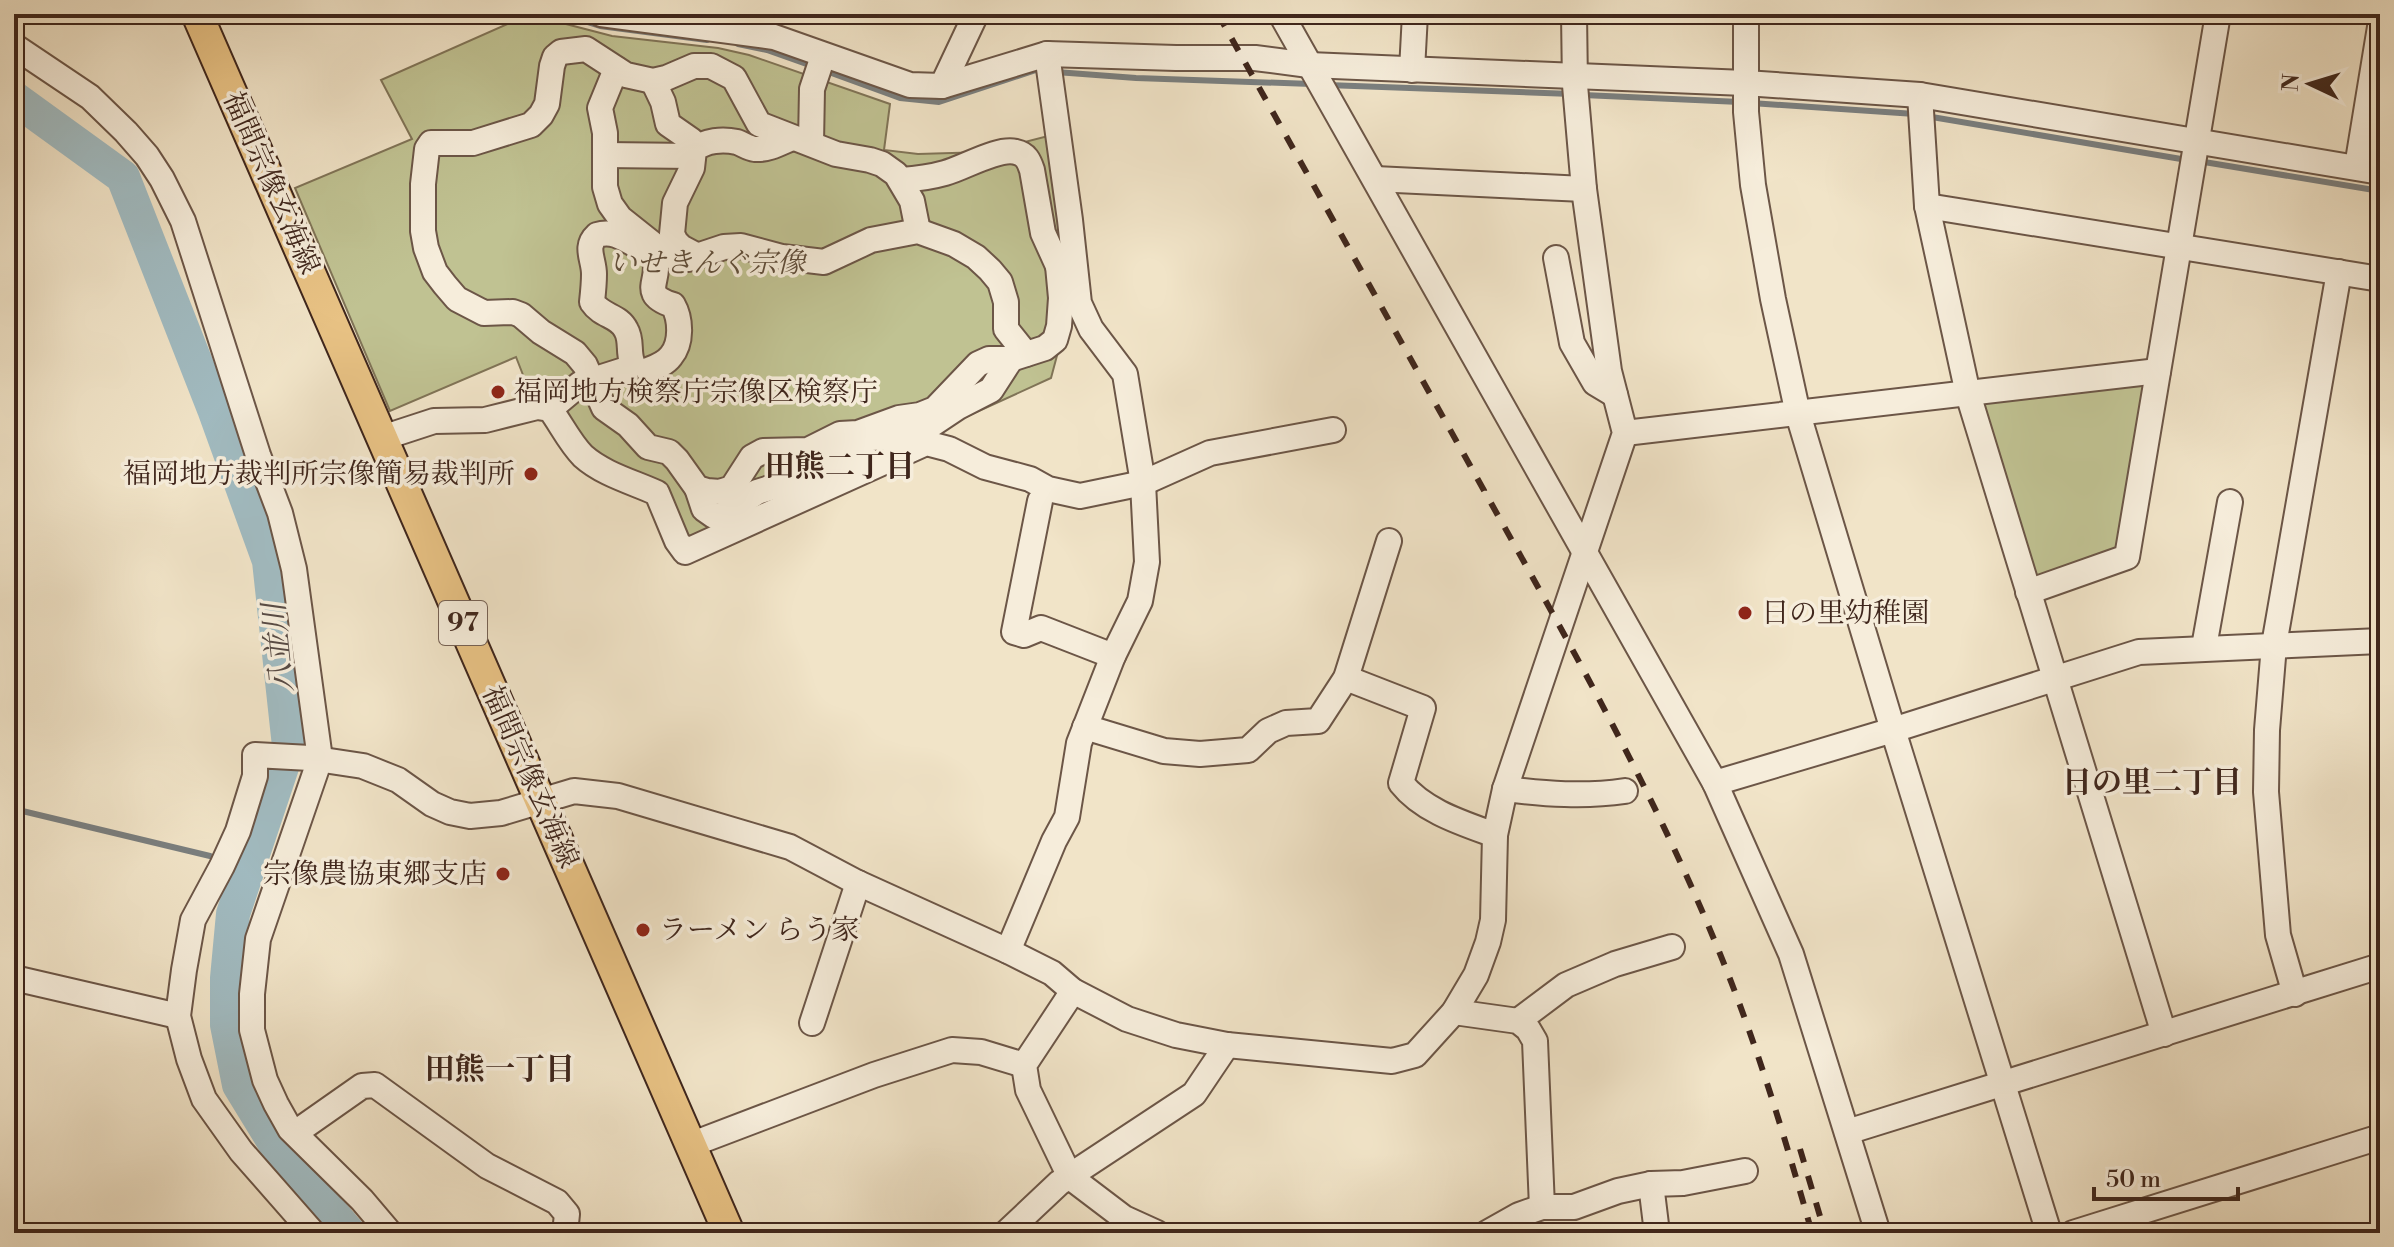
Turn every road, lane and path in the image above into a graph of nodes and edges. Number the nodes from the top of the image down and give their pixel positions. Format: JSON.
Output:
{"nodes":[{"id":1,"x":197,"y":14,"type":"edge"},
{"id":2,"x":601,"y":14,"type":"edge"},
{"id":3,"x":976,"y":14,"type":"edge"},
{"id":4,"x":1281,"y":14,"type":"edge"},
{"id":5,"x":1415,"y":14,"type":"edge"},
{"id":6,"x":1574,"y":14,"type":"edge"},
{"id":7,"x":1746,"y":14,"type":"edge"},
{"id":8,"x":2218,"y":14,"type":"edge"},
{"id":9,"x":2380,"y":27,"type":"edge"},
{"id":10,"x":14,"y":46,"type":"edge"},
{"id":11,"x":1047,"y":54,"type":"junction"},
{"id":12,"x":823,"y":56,"type":"junction"},
{"id":13,"x":616,"y":69,"type":"junction"},
{"id":14,"x":1412,"y":70,"type":"junction"},
{"id":15,"x":1317,"y":78,"type":"junction"},
{"id":16,"x":653,"y":81,"type":"junction"},
{"id":17,"x":942,"y":86,"type":"junction"},
{"id":18,"x":1575,"y":88,"type":"junction"},
{"id":19,"x":1745,"y":94,"type":"junction"},
{"id":20,"x":1921,"y":108,"type":"junction"},
{"id":21,"x":2197,"y":140,"type":"junction"},
{"id":22,"x":801,"y":141,"type":"junction"},
{"id":23,"x":695,"y":152,"type":"junction"},
{"id":24,"x":605,"y":155,"type":"junction"},
{"id":25,"x":2368,"y":170,"type":"edge"},
{"id":26,"x":1375,"y":179,"type":"junction"},
{"id":27,"x":901,"y":180,"type":"junction"},
{"id":28,"x":1584,"y":189,"type":"junction"},
{"id":29,"x":1927,"y":206,"type":"junction"},
{"id":30,"x":918,"y":231,"type":"junction"},
{"id":31,"x":2181,"y":245,"type":"junction"},
{"id":32,"x":698,"y":256,"type":"junction"},
{"id":33,"x":1556,"y":258,"type":"dead end"},
{"id":34,"x":1066,"y":266,"type":"junction"},
{"id":35,"x":2339,"y":272,"type":"junction"},
{"id":36,"x":2380,"y":279,"type":"edge"},
{"id":37,"x":1018,"y":356,"type":"junction"},
{"id":38,"x":648,"y":370,"type":"dead end"},
{"id":39,"x":2158,"y":371,"type":"junction"},
{"id":40,"x":591,"y":381,"type":"junction"},
{"id":41,"x":1968,"y":394,"type":"junction"},
{"id":42,"x":1615,"y":395,"type":"junction"},
{"id":43,"x":550,"y":409,"type":"junction"},
{"id":44,"x":1798,"y":414,"type":"junction"},
{"id":45,"x":1333,"y":430,"type":"dead end"},
{"id":46,"x":1625,"y":433,"type":"junction"},
{"id":47,"x":865,"y":435,"type":"junction"},
{"id":48,"x":382,"y":438,"type":"junction"},
{"id":49,"x":1143,"y":483,"type":"junction"},
{"id":50,"x":697,"y":488,"type":"junction"},
{"id":51,"x":1040,"y":501,"type":"dead end"},
{"id":52,"x":2230,"y":502,"type":"dead end"},
{"id":53,"x":1389,"y":541,"type":"dead end"},
{"id":54,"x":1586,"y":554,"type":"junction"},
{"id":55,"x":2028,"y":592,"type":"junction"},
{"id":56,"x":2380,"y":641,"type":"edge"},
{"id":57,"x":2274,"y":645,"type":"junction"},
{"id":58,"x":2204,"y":647,"type":"junction"},
{"id":59,"x":1113,"y":656,"type":"junction"},
{"id":60,"x":1346,"y":678,"type":"junction"},
{"id":61,"x":2055,"y":679,"type":"junction"},
{"id":62,"x":1085,"y":727,"type":"junction"},
{"id":63,"x":1893,"y":730,"type":"junction"},
{"id":64,"x":315,"y":758,"type":"junction"},
{"id":65,"x":1715,"y":783,"type":"junction"},
{"id":66,"x":1505,"y":789,"type":"junction"},
{"id":67,"x":1625,"y":791,"type":"dead end"},
{"id":68,"x":540,"y":800,"type":"junction"},
{"id":69,"x":1495,"y":835,"type":"junction"},
{"id":70,"x":858,"y":883,"type":"junction"},
{"id":71,"x":1672,"y":947,"type":"dead end"},
{"id":72,"x":1008,"y":951,"type":"junction"},
{"id":73,"x":2380,"y":966,"type":"edge"},
{"id":74,"x":14,"y":978,"type":"edge"},
{"id":75,"x":1073,"y":991,"type":"junction"},
{"id":76,"x":2295,"y":994,"type":"junction"},
{"id":77,"x":1454,"y":1012,"type":"junction"},
{"id":78,"x":178,"y":1016,"type":"junction"},
{"id":79,"x":1518,"y":1021,"type":"junction"},
{"id":80,"x":812,"y":1023,"type":"dead end"},
{"id":81,"x":2164,"y":1034,"type":"junction"},
{"id":82,"x":1227,"y":1045,"type":"junction"},
{"id":83,"x":1024,"y":1065,"type":"junction"},
{"id":84,"x":2002,"y":1085,"type":"junction"},
{"id":85,"x":1847,"y":1132,"type":"junction"},
{"id":86,"x":295,"y":1133,"type":"junction"},
{"id":87,"x":2380,"y":1137,"type":"edge"},
{"id":88,"x":690,"y":1145,"type":"junction"},
{"id":89,"x":1745,"y":1171,"type":"dead end"},
{"id":90,"x":1070,"y":1177,"type":"junction"},
{"id":91,"x":1651,"y":1184,"type":"junction"},
{"id":92,"x":1542,"y":1207,"type":"junction"},
{"id":93,"x":313,"y":1233,"type":"edge"},
{"id":94,"x":390,"y":1233,"type":"edge"},
{"id":95,"x":565,"y":1233,"type":"edge"},
{"id":96,"x":729,"y":1233,"type":"edge"},
{"id":97,"x":1006,"y":1233,"type":"edge"},
{"id":98,"x":1157,"y":1233,"type":"edge"},
{"id":99,"x":1487,"y":1233,"type":"edge"},
{"id":100,"x":1657,"y":1233,"type":"edge"},
{"id":101,"x":1878,"y":1233,"type":"edge"},
{"id":102,"x":2049,"y":1233,"type":"edge"},
{"id":103,"x":2073,"y":1233,"type":"edge"}],
"edges":[{"from":1,"to":48,"type":"main road","name":"福間宗像玄海線","number":"97"},
{"from":2,"to":12,"type":"street"},
{"from":3,"to":17,"type":"street"},
{"from":4,"to":15,"type":"street"},
{"from":5,"to":14,"type":"street"},
{"from":6,"to":18,"type":"street"},
{"from":7,"to":19,"type":"street"},
{"from":8,"to":21,"type":"street"},
{"from":9,"to":25,"type":"street"},
{"from":10,"to":64,"type":"street"},
{"from":11,"to":15,"type":"street"},
{"from":11,"to":17,"type":"street"},
{"from":11,"to":34,"type":"street"},
{"from":12,"to":17,"type":"street"},
{"from":12,"to":22,"type":"street"},
{"from":13,"to":16,"type":"street"},
{"from":13,"to":24,"type":"street"},
{"from":13,"to":40,"type":"street"},
{"from":14,"to":15,"type":"street"},
{"from":14,"to":18,"type":"street"},
{"from":15,"to":26,"type":"street"},
{"from":16,"to":22,"type":"street"},
{"from":16,"to":23,"type":"street"},
{"from":18,"to":19,"type":"street"},
{"from":18,"to":28,"type":"street"},
{"from":19,"to":20,"type":"street"},
{"from":19,"to":44,"type":"street"},
{"from":20,"to":21,"type":"street"},
{"from":20,"to":29,"type":"street"},
{"from":21,"to":25,"type":"street"},
{"from":21,"to":31,"type":"street"},
{"from":22,"to":23,"type":"street"},
{"from":22,"to":27,"type":"street"},
{"from":23,"to":24,"type":"street"},
{"from":23,"to":32,"type":"street"},
{"from":24,"to":32,"type":"street"},
{"from":26,"to":28,"type":"street"},
{"from":26,"to":54,"type":"street"},
{"from":27,"to":30,"type":"street"},
{"from":27,"to":34,"type":"street"},
{"from":28,"to":42,"type":"street"},
{"from":29,"to":31,"type":"street"},
{"from":29,"to":41,"type":"street"},
{"from":30,"to":32,"type":"street"},
{"from":30,"to":37,"type":"street"},
{"from":31,"to":35,"type":"street"},
{"from":31,"to":39,"type":"street"},
{"from":33,"to":42,"type":"street"},
{"from":34,"to":37,"type":"street"},
{"from":34,"to":49,"type":"street"},
{"from":35,"to":36,"type":"street"},
{"from":35,"to":57,"type":"street"},
{"from":37,"to":47,"type":"street"},
{"from":38,"to":40,"type":"street"},
{"from":39,"to":41,"type":"street"},
{"from":39,"to":55,"type":"street"},
{"from":40,"to":43,"type":"street"},
{"from":40,"to":50,"type":"street"},
{"from":41,"to":44,"type":"street"},
{"from":41,"to":55,"type":"street"},
{"from":42,"to":46,"type":"street"},
{"from":43,"to":48,"type":"street"},
{"from":43,"to":49,"type":"street"},
{"from":44,"to":46,"type":"street"},
{"from":44,"to":63,"type":"street"},
{"from":45,"to":49,"type":"street"},
{"from":46,"to":54,"type":"street"},
{"from":47,"to":50,"type":"street"},
{"from":47,"to":50,"type":"street"},
{"from":48,"to":68,"type":"main road","name":"福間宗像玄海線","number":"97"},
{"from":49,"to":59,"type":"street"},
{"from":51,"to":59,"type":"street"},
{"from":52,"to":58,"type":"street"},
{"from":53,"to":60,"type":"street"},
{"from":54,"to":65,"type":"street"},
{"from":54,"to":66,"type":"street"},
{"from":55,"to":61,"type":"street"},
{"from":56,"to":57,"type":"street"},
{"from":57,"to":58,"type":"street"},
{"from":57,"to":76,"type":"street"},
{"from":58,"to":61,"type":"street"},
{"from":59,"to":62,"type":"street"},
{"from":60,"to":62,"type":"street"},
{"from":60,"to":69,"type":"street"},
{"from":61,"to":63,"type":"street"},
{"from":61,"to":81,"type":"street"},
{"from":62,"to":72,"type":"street"},
{"from":63,"to":65,"type":"street"},
{"from":63,"to":84,"type":"street"},
{"from":64,"to":68,"type":"street"},
{"from":64,"to":78,"type":"street"},
{"from":64,"to":86,"type":"street"},
{"from":65,"to":85,"type":"street"},
{"from":66,"to":67,"type":"street"},
{"from":66,"to":69,"type":"street"},
{"from":68,"to":70,"type":"street"},
{"from":68,"to":88,"type":"main road","name":"福間宗像玄海線","number":"97"},
{"from":69,"to":77,"type":"street"},
{"from":70,"to":72,"type":"street"},
{"from":70,"to":80,"type":"street"},
{"from":71,"to":79,"type":"street"},
{"from":72,"to":75,"type":"street"},
{"from":73,"to":76,"type":"street"},
{"from":74,"to":78,"type":"street"},
{"from":75,"to":82,"type":"street"},
{"from":75,"to":83,"type":"street"},
{"from":76,"to":81,"type":"street"},
{"from":77,"to":79,"type":"street"},
{"from":77,"to":82,"type":"street"},
{"from":78,"to":93,"type":"street"},
{"from":79,"to":92,"type":"street"},
{"from":81,"to":84,"type":"street"},
{"from":82,"to":90,"type":"street"},
{"from":83,"to":88,"type":"street"},
{"from":83,"to":90,"type":"street"},
{"from":84,"to":85,"type":"street"},
{"from":84,"to":102,"type":"street"},
{"from":85,"to":101,"type":"street"},
{"from":86,"to":94,"type":"street"},
{"from":86,"to":95,"type":"street"},
{"from":87,"to":103,"type":"street"},
{"from":88,"to":96,"type":"main road","name":"福間宗像玄海線","number":"97"},
{"from":89,"to":91,"type":"street"},
{"from":90,"to":97,"type":"street"},
{"from":90,"to":98,"type":"street"},
{"from":91,"to":92,"type":"street"},
{"from":91,"to":100,"type":"street"},
{"from":92,"to":99,"type":"street"}]}
